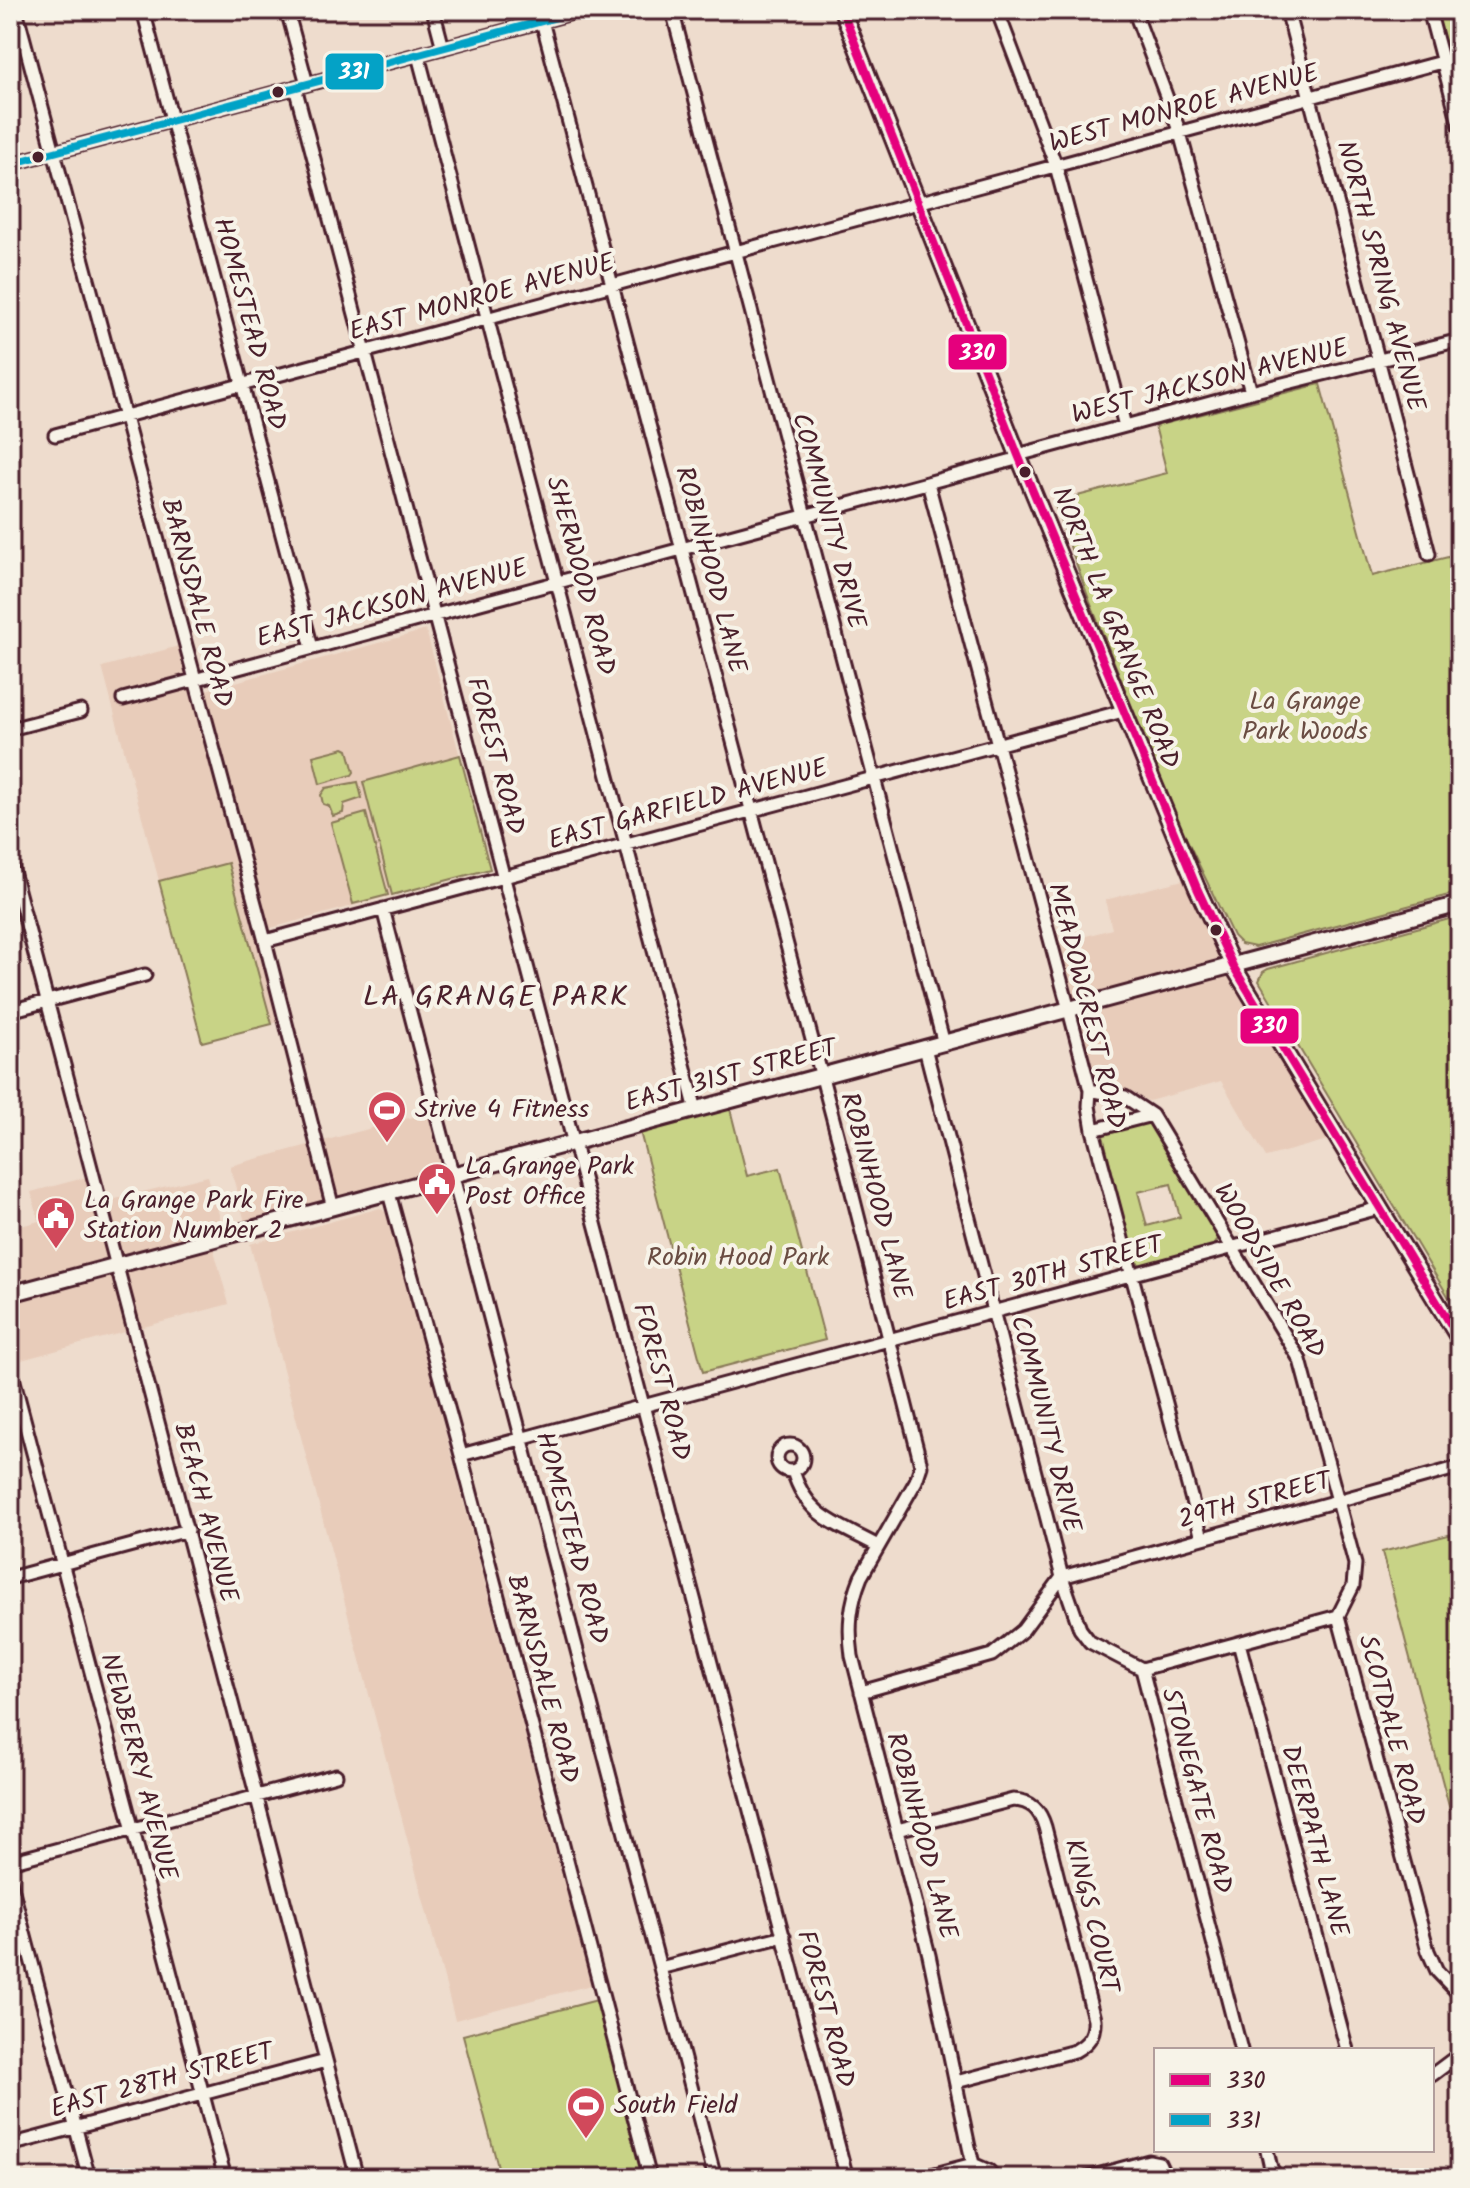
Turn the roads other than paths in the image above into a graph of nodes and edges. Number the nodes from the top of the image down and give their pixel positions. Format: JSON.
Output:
{"nodes":[{"id":1,"x":16,"y":10,"type":"edge"},
{"id":2,"x":143,"y":10,"type":"edge"},
{"id":3,"x":287,"y":10,"type":"edge"},
{"id":4,"x":433,"y":10,"type":"edge"},
{"id":5,"x":579,"y":10,"type":"edge"},
{"id":6,"x":672,"y":10,"type":"edge"},
{"id":7,"x":842,"y":10,"type":"edge"},
{"id":8,"x":997,"y":10,"type":"edge"},
{"id":9,"x":1134,"y":10,"type":"edge"},
{"id":10,"x":1287,"y":10,"type":"edge"},
{"id":11,"x":1429,"y":10,"type":"edge"},
{"id":12,"x":542,"y":21,"type":"junction"},
{"id":13,"x":443,"y":48,"type":"junction"},
{"id":14,"x":418,"y":55,"type":"junction"},
{"id":15,"x":1460,"y":57,"type":"edge"},
{"id":16,"x":1443,"y":62,"type":"junction"},
{"id":17,"x":301,"y":86,"type":"junction"},
{"id":18,"x":1311,"y":97,"type":"junction"},
{"id":19,"x":172,"y":121,"type":"junction"},
{"id":20,"x":1460,"y":127,"type":"edge"},
{"id":21,"x":1180,"y":133,"type":"junction"},
{"id":22,"x":53,"y":152,"type":"junction"},
{"id":23,"x":10,"y":164,"type":"edge"},
{"id":24,"x":1056,"y":166,"type":"junction"},
{"id":25,"x":919,"y":202,"type":"junction"},
{"id":26,"x":735,"y":253,"type":"junction"},
{"id":27,"x":612,"y":286,"type":"junction"},
{"id":28,"x":489,"y":319,"type":"junction"},
{"id":29,"x":1460,"y":340,"type":"edge"},
{"id":30,"x":366,"y":352,"type":"junction"},
{"id":31,"x":1379,"y":362,"type":"junction"},
{"id":32,"x":242,"y":385,"type":"junction"},
{"id":33,"x":1251,"y":392,"type":"junction"},
{"id":34,"x":124,"y":416,"type":"junction"},
{"id":35,"x":1125,"y":426,"type":"junction"},
{"id":36,"x":55,"y":435,"type":"dead end"},
{"id":37,"x":1019,"y":457,"type":"junction"},
{"id":38,"x":928,"y":483,"type":"junction"},
{"id":39,"x":805,"y":516,"type":"junction"},
{"id":40,"x":682,"y":549,"type":"junction"},
{"id":41,"x":1429,"y":554,"type":"dead end"},
{"id":42,"x":559,"y":582,"type":"junction"},
{"id":43,"x":435,"y":615,"type":"junction"},
{"id":44,"x":312,"y":648,"type":"junction"},
{"id":45,"x":194,"y":680,"type":"junction"},
{"id":46,"x":123,"y":699,"type":"dead end"},
{"id":47,"x":81,"y":711,"type":"dead end"},
{"id":48,"x":1123,"y":711,"type":"junction"},
{"id":49,"x":10,"y":729,"type":"edge"},
{"id":50,"x":996,"y":745,"type":"junction"},
{"id":51,"x":874,"y":778,"type":"junction"},
{"id":52,"x":751,"y":812,"type":"junction"},
{"id":53,"x":627,"y":844,"type":"junction"},
{"id":54,"x":10,"y":860,"type":"edge"},
{"id":55,"x":504,"y":876,"type":"junction"},
{"id":56,"x":1460,"y":904,"type":"edge"},
{"id":57,"x":383,"y":909,"type":"junction"},
{"id":58,"x":265,"y":941,"type":"junction"},
{"id":59,"x":1233,"y":966,"type":"junction"},
{"id":60,"x":145,"y":975,"type":"dead end"},
{"id":61,"x":47,"y":1001,"type":"junction"},
{"id":62,"x":1069,"y":1010,"type":"junction"},
{"id":63,"x":10,"y":1011,"type":"edge"},
{"id":64,"x":944,"y":1044,"type":"junction"},
{"id":65,"x":925,"y":1048,"type":"junction"},
{"id":66,"x":821,"y":1077,"type":"junction"},
{"id":67,"x":1090,"y":1090,"type":"junction"},
{"id":68,"x":696,"y":1110,"type":"junction"},
{"id":69,"x":1152,"y":1115,"type":"junction"},
{"id":70,"x":1093,"y":1130,"type":"junction"},
{"id":71,"x":574,"y":1142,"type":"junction"},
{"id":72,"x":452,"y":1176,"type":"junction"},
{"id":73,"x":389,"y":1193,"type":"junction"},
{"id":74,"x":333,"y":1208,"type":"junction"},
{"id":75,"x":1379,"y":1208,"type":"junction"},
{"id":76,"x":1234,"y":1248,"type":"junction"},
{"id":77,"x":117,"y":1266,"type":"junction"},
{"id":78,"x":1132,"y":1275,"type":"junction"},
{"id":79,"x":10,"y":1294,"type":"edge"},
{"id":80,"x":995,"y":1313,"type":"junction"},
{"id":81,"x":1460,"y":1340,"type":"edge"},
{"id":82,"x":890,"y":1341,"type":"junction"},
{"id":83,"x":10,"y":1366,"type":"edge"},
{"id":84,"x":645,"y":1406,"type":"junction"},
{"id":85,"x":523,"y":1439,"type":"junction"},
{"id":86,"x":461,"y":1455,"type":"junction"},
{"id":87,"x":1460,"y":1467,"type":"edge"},
{"id":88,"x":793,"y":1471,"type":"dead end"},
{"id":89,"x":1338,"y":1501,"type":"junction"},
{"id":90,"x":188,"y":1530,"type":"junction"},
{"id":91,"x":1202,"y":1538,"type":"junction"},
{"id":92,"x":878,"y":1546,"type":"junction"},
{"id":93,"x":62,"y":1564,"type":"junction"},
{"id":94,"x":1062,"y":1577,"type":"junction"},
{"id":95,"x":10,"y":1578,"type":"edge"},
{"id":96,"x":1338,"y":1616,"type":"junction"},
{"id":97,"x":1239,"y":1643,"type":"junction"},
{"id":98,"x":1142,"y":1669,"type":"junction"},
{"id":99,"x":861,"y":1692,"type":"junction"},
{"id":100,"x":336,"y":1775,"type":"dead end"},
{"id":101,"x":256,"y":1796,"type":"junction"},
{"id":102,"x":132,"y":1830,"type":"junction"},
{"id":103,"x":897,"y":1830,"type":"junction"},
{"id":104,"x":10,"y":1862,"type":"edge"},
{"id":105,"x":10,"y":1880,"type":"edge"},
{"id":106,"x":784,"y":1936,"type":"junction"},
{"id":107,"x":660,"y":1968,"type":"junction"},
{"id":108,"x":1460,"y":1995,"type":"edge"},
{"id":109,"x":1240,"y":2048,"type":"edge"},
{"id":110,"x":1346,"y":2048,"type":"edge"},
{"id":111,"x":1460,"y":2054,"type":"edge"},
{"id":112,"x":326,"y":2061,"type":"junction"},
{"id":113,"x":1434,"y":2074,"type":"edge"},
{"id":114,"x":956,"y":2082,"type":"junction"},
{"id":115,"x":202,"y":2094,"type":"junction"},
{"id":116,"x":75,"y":2127,"type":"junction"},
{"id":117,"x":10,"y":2145,"type":"edge"},
{"id":118,"x":1267,"y":2152,"type":"edge"},
{"id":119,"x":973,"y":2164,"type":"junction"},
{"id":120,"x":89,"y":2178,"type":"edge"},
{"id":121,"x":225,"y":2178,"type":"edge"},
{"id":122,"x":357,"y":2178,"type":"edge"},
{"id":123,"x":650,"y":2178,"type":"edge"},
{"id":124,"x":715,"y":2178,"type":"edge"},
{"id":125,"x":847,"y":2178,"type":"edge"},
{"id":126,"x":920,"y":2178,"type":"edge"},
{"id":127,"x":995,"y":2178,"type":"edge"},
{"id":128,"x":1086,"y":2178,"type":"edge"},
{"id":129,"x":1166,"y":2178,"type":"edge"},
{"id":130,"x":1278,"y":2178,"type":"edge"}],
"edges":[{"from":1,"to":22,"type":"street","name":"BARNSDALE ROAD"},
{"from":2,"to":19,"type":"street","name":"HOMESTEAD ROAD"},
{"from":3,"to":17,"type":"street","name":"FOREST ROAD"},
{"from":4,"to":13,"type":"street"},
{"from":5,"to":12,"type":"street"},
{"from":6,"to":26,"type":"street","name":"COMMUNITY DRIVE"},
{"from":7,"to":25,"type":"main road","name":"NORTH LA GRANGE ROAD"},
{"from":8,"to":24,"type":"street"},
{"from":9,"to":21,"type":"street"},
{"from":10,"to":18,"type":"street","name":"NORTH SPRING AVENUE"},
{"from":11,"to":16,"type":"street"},
{"from":12,"to":13,"type":"street"},
{"from":12,"to":27,"type":"street","name":"ROBINHOOD LANE"},
{"from":13,"to":14,"type":"street"},
{"from":14,"to":17,"type":"street"},
{"from":14,"to":28,"type":"street","name":"SHERWOOD ROAD"},
{"from":15,"to":16,"type":"street","name":"WEST MONROE AVENUE"},
{"from":16,"to":18,"type":"street","name":"WEST MONROE AVENUE"},
{"from":16,"to":20,"type":"street"},
{"from":17,"to":19,"type":"street"},
{"from":17,"to":30,"type":"street","name":"FOREST ROAD"},
{"from":18,"to":21,"type":"street","name":"WEST MONROE AVENUE"},
{"from":18,"to":31,"type":"street","name":"NORTH SPRING AVENUE"},
{"from":19,"to":22,"type":"street"},
{"from":19,"to":32,"type":"street","name":"HOMESTEAD ROAD"},
{"from":21,"to":24,"type":"street","name":"WEST MONROE AVENUE"},
{"from":21,"to":33,"type":"street"},
{"from":22,"to":23,"type":"street"},
{"from":22,"to":34,"type":"street","name":"BARNSDALE ROAD"},
{"from":24,"to":25,"type":"street","name":"WEST MONROE AVENUE"},
{"from":24,"to":35,"type":"street"},
{"from":25,"to":26,"type":"street","name":"EAST MONROE AVENUE"},
{"from":25,"to":37,"type":"main road","name":"NORTH LA GRANGE ROAD"},
{"from":26,"to":27,"type":"street","name":"EAST MONROE AVENUE"},
{"from":26,"to":39,"type":"street","name":"COMMUNITY DRIVE"},
{"from":27,"to":28,"type":"street","name":"EAST MONROE AVENUE"},
{"from":27,"to":40,"type":"street","name":"ROBINHOOD LANE"},
{"from":28,"to":30,"type":"street","name":"EAST MONROE AVENUE"},
{"from":28,"to":42,"type":"street","name":"SHERWOOD ROAD"},
{"from":29,"to":31,"type":"street","name":"WEST JACKSON AVENUE"},
{"from":30,"to":32,"type":"street","name":"EAST MONROE AVENUE"},
{"from":30,"to":43,"type":"street","name":"FOREST ROAD"},
{"from":31,"to":33,"type":"street","name":"WEST JACKSON AVENUE"},
{"from":31,"to":41,"type":"street","name":"NORTH SPRING AVENUE"},
{"from":32,"to":34,"type":"street","name":"EAST MONROE AVENUE"},
{"from":32,"to":44,"type":"street","name":"HOMESTEAD ROAD"},
{"from":33,"to":35,"type":"street","name":"WEST JACKSON AVENUE"},
{"from":34,"to":36,"type":"street","name":"EAST MONROE AVENUE"},
{"from":34,"to":45,"type":"street","name":"BARNSDALE ROAD"},
{"from":35,"to":37,"type":"street","name":"WEST JACKSON AVENUE"},
{"from":37,"to":38,"type":"street","name":"EAST JACKSON AVENUE"},
{"from":37,"to":48,"type":"main road","name":"NORTH LA GRANGE ROAD"},
{"from":38,"to":39,"type":"street","name":"EAST JACKSON AVENUE"},
{"from":38,"to":50,"type":"street","name":"MEADOWCREST ROAD"},
{"from":39,"to":40,"type":"street","name":"EAST JACKSON AVENUE"},
{"from":39,"to":51,"type":"street","name":"COMMUNITY DRIVE"},
{"from":40,"to":42,"type":"street","name":"EAST JACKSON AVENUE"},
{"from":40,"to":52,"type":"street","name":"ROBINHOOD LANE"},
{"from":42,"to":43,"type":"street","name":"EAST JACKSON AVENUE"},
{"from":42,"to":53,"type":"street","name":"SHERWOOD ROAD"},
{"from":43,"to":44,"type":"street","name":"EAST JACKSON AVENUE"},
{"from":43,"to":55,"type":"street","name":"FOREST ROAD"},
{"from":44,"to":45,"type":"street","name":"EAST JACKSON AVENUE"},
{"from":45,"to":46,"type":"street","name":"EAST JACKSON AVENUE"},
{"from":45,"to":58,"type":"street","name":"BARNSDALE ROAD"},
{"from":47,"to":49,"type":"street"},
{"from":48,"to":50,"type":"street","name":"EAST GARFIELD AVENUE"},
{"from":48,"to":59,"type":"main road","name":"NORTH LA GRANGE ROAD"},
{"from":50,"to":51,"type":"street","name":"EAST GARFIELD AVENUE"},
{"from":50,"to":62,"type":"street","name":"MEADOWCREST ROAD"},
{"from":51,"to":52,"type":"street","name":"EAST GARFIELD AVENUE"},
{"from":51,"to":64,"type":"street","name":"COMMUNITY DRIVE"},
{"from":52,"to":53,"type":"street","name":"EAST GARFIELD AVENUE"},
{"from":52,"to":66,"type":"street","name":"ROBINHOOD LANE"},
{"from":53,"to":55,"type":"street","name":"EAST GARFIELD AVENUE"},
{"from":53,"to":68,"type":"street","name":"SHERWOOD ROAD"},
{"from":54,"to":61,"type":"street","name":"BEACH AVENUE"},
{"from":55,"to":57,"type":"street","name":"EAST GARFIELD AVENUE"},
{"from":55,"to":71,"type":"street","name":"FOREST ROAD"},
{"from":56,"to":59,"type":"main road","name":"EAST 31ST STREET"},
{"from":57,"to":58,"type":"street","name":"EAST GARFIELD AVENUE"},
{"from":57,"to":72,"type":"street","name":"HOMESTEAD ROAD"},
{"from":58,"to":74,"type":"street","name":"BARNSDALE ROAD"},
{"from":59,"to":62,"type":"main road","name":"EAST 31ST STREET"},
{"from":59,"to":75,"type":"main road"},
{"from":60,"to":61,"type":"street"},
{"from":61,"to":63,"type":"street"},
{"from":61,"to":77,"type":"street","name":"BEACH AVENUE"},
{"from":62,"to":64,"type":"main road","name":"EAST 31ST STREET"},
{"from":62,"to":67,"type":"street","name":"MEADOWCREST ROAD"},
{"from":64,"to":65,"type":"main road","name":"EAST 31ST STREET"},
{"from":65,"to":66,"type":"main road","name":"EAST 31ST STREET"},
{"from":65,"to":80,"type":"street","name":"COMMUNITY DRIVE"},
{"from":66,"to":68,"type":"main road","name":"EAST 31ST STREET"},
{"from":66,"to":82,"type":"street","name":"ROBINHOOD LANE"},
{"from":67,"to":69,"type":"street","name":"WOODSIDE ROAD"},
{"from":67,"to":70,"type":"street","name":"MEADOWCREST ROAD"},
{"from":68,"to":71,"type":"main road","name":"EAST 31ST STREET"},
{"from":69,"to":70,"type":"street"},
{"from":69,"to":76,"type":"street","name":"WOODSIDE ROAD"},
{"from":70,"to":78,"type":"street","name":"MEADOWCREST ROAD"},
{"from":71,"to":72,"type":"main road","name":"EAST 31ST STREET"},
{"from":71,"to":84,"type":"street","name":"FOREST ROAD"},
{"from":72,"to":73,"type":"main road","name":"EAST 31ST STREET"},
{"from":72,"to":85,"type":"street","name":"HOMESTEAD ROAD"},
{"from":73,"to":74,"type":"main road","name":"EAST 31ST STREET"},
{"from":73,"to":86,"type":"street","name":"BARNSDALE ROAD"},
{"from":74,"to":77,"type":"main road","name":"EAST 31ST STREET"},
{"from":75,"to":76,"type":"street","name":"EAST 30TH STREET"},
{"from":75,"to":81,"type":"main road"},
{"from":76,"to":78,"type":"street","name":"EAST 30TH STREET"},
{"from":76,"to":89,"type":"street","name":"WOODSIDE ROAD"},
{"from":77,"to":79,"type":"main road","name":"EAST 31ST STREET"},
{"from":77,"to":90,"type":"street","name":"BEACH AVENUE"},
{"from":78,"to":80,"type":"street","name":"EAST 30TH STREET"},
{"from":78,"to":91,"type":"street","name":"MEADOWCREST ROAD"},
{"from":80,"to":82,"type":"street","name":"EAST 30TH STREET"},
{"from":80,"to":94,"type":"street","name":"COMMUNITY DRIVE"},
{"from":82,"to":84,"type":"street","name":"EAST 30TH STREET"},
{"from":82,"to":92,"type":"street","name":"ROBINHOOD LANE"},
{"from":83,"to":93,"type":"street","name":"NEWBERRY AVENUE"},
{"from":84,"to":85,"type":"street","name":"EAST 30TH STREET"},
{"from":84,"to":106,"type":"street","name":"FOREST ROAD"},
{"from":85,"to":86,"type":"street","name":"EAST 30TH STREET"},
{"from":85,"to":107,"type":"street","name":"HOMESTEAD ROAD"},
{"from":86,"to":123,"type":"street","name":"BARNSDALE ROAD"},
{"from":87,"to":89,"type":"street","name":"29TH STREET"},
{"from":88,"to":92,"type":"street"},
{"from":89,"to":91,"type":"street","name":"29TH STREET"},
{"from":89,"to":96,"type":"street","name":"WOODSIDE ROAD"},
{"from":90,"to":93,"type":"street"},
{"from":90,"to":101,"type":"street","name":"BEACH AVENUE"},
{"from":91,"to":94,"type":"street","name":"29TH STREET"},
{"from":92,"to":99,"type":"street","name":"ROBINHOOD LANE"},
{"from":93,"to":95,"type":"street"},
{"from":93,"to":102,"type":"street","name":"NEWBERRY AVENUE"},
{"from":94,"to":98,"type":"street","name":"STONEGATE ROAD"},
{"from":94,"to":99,"type":"street"},
{"from":96,"to":97,"type":"street","name":"SCOTDALE ROAD"},
{"from":96,"to":108,"type":"street","name":"SCOTDALE ROAD"},
{"from":97,"to":98,"type":"street","name":"SCOTDALE ROAD"},
{"from":97,"to":110,"type":"street","name":"DEERPATH LANE"},
{"from":98,"to":109,"type":"street","name":"STONEGATE ROAD"},
{"from":99,"to":103,"type":"street","name":"ROBINHOOD LANE"},
{"from":100,"to":101,"type":"street"},
{"from":101,"to":102,"type":"street"},
{"from":101,"to":112,"type":"street","name":"BEACH AVENUE"},
{"from":102,"to":104,"type":"street"},
{"from":102,"to":115,"type":"street","name":"NEWBERRY AVENUE"},
{"from":103,"to":114,"type":"street","name":"ROBINHOOD LANE"},
{"from":103,"to":114,"type":"street","name":"KINGS COURT"},
{"from":105,"to":116,"type":"street"},
{"from":106,"to":107,"type":"street"},
{"from":106,"to":125,"type":"street","name":"FOREST ROAD"},
{"from":107,"to":124,"type":"street","name":"HOMESTEAD ROAD"},
{"from":111,"to":113,"type":"street"},
{"from":112,"to":115,"type":"street","name":"EAST 28TH STREET"},
{"from":112,"to":122,"type":"street","name":"BEACH AVENUE"},
{"from":114,"to":119,"type":"street","name":"ROBINHOOD LANE"},
{"from":115,"to":116,"type":"street","name":"EAST 28TH STREET"},
{"from":115,"to":121,"type":"street","name":"NEWBERRY AVENUE"},
{"from":116,"to":117,"type":"street","name":"EAST 28TH STREET"},
{"from":116,"to":120,"type":"street"},
{"from":118,"to":130,"type":"street"},
{"from":119,"to":126,"type":"street"},
{"from":119,"to":127,"type":"street"},
{"from":128,"to":129,"type":"street"}]}
